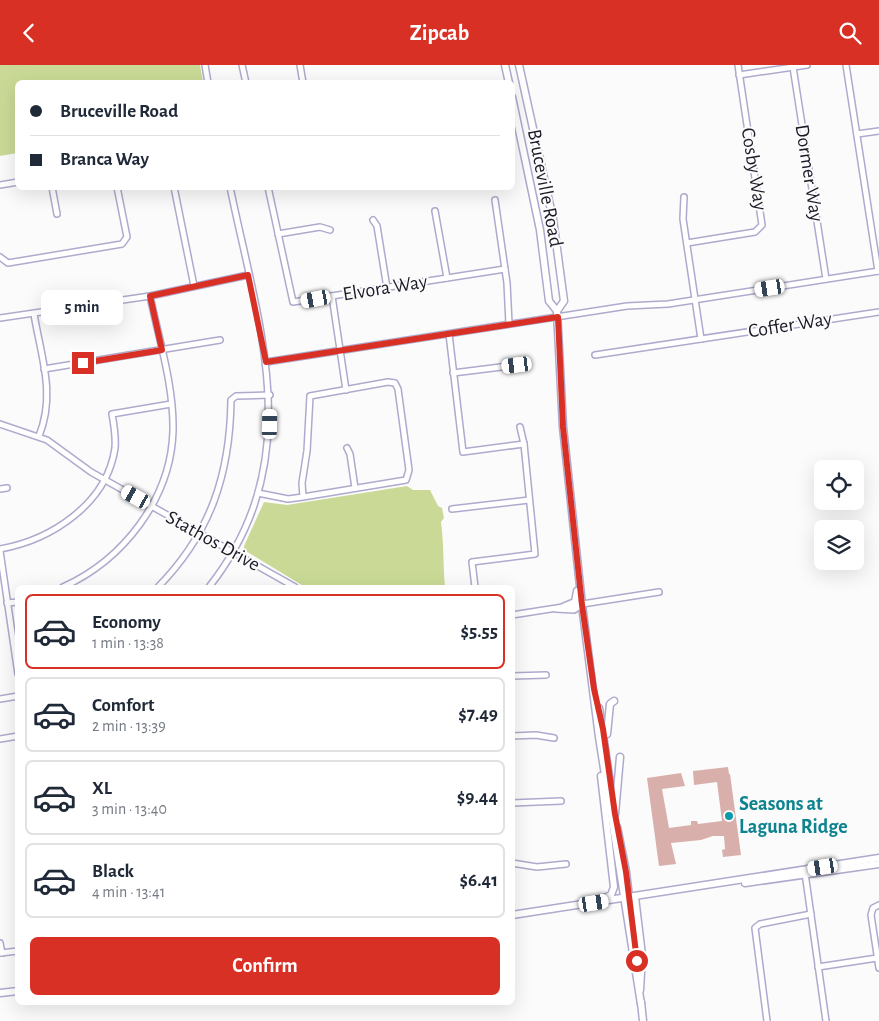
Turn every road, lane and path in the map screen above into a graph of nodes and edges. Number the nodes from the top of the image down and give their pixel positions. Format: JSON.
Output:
{"nodes":[{"id":1,"x":212,"y":65,"type":"edge"},
{"id":2,"x":242,"y":65,"type":"edge"},
{"id":3,"x":300,"y":65,"type":"edge"},
{"id":4,"x":505,"y":65,"type":"edge"},
{"id":5,"x":518,"y":65,"type":"edge"},
{"id":6,"x":738,"y":65,"type":"edge"},
{"id":7,"x":807,"y":65,"type":"edge"},
{"id":8,"x":846,"y":65,"type":"edge"},
{"id":9,"x":205,"y":66,"type":"edge"},
{"id":10,"x":793,"y":67,"type":"junction"},
{"id":11,"x":739,"y":75,"type":"junction"},
{"id":12,"x":207,"y":80,"type":"edge"},
{"id":13,"x":245,"y":80,"type":"edge"},
{"id":14,"x":302,"y":80,"type":"edge"},
{"id":15,"x":508,"y":80,"type":"edge"},
{"id":16,"x":515,"y":111,"type":"edge"},
{"id":17,"x":879,"y":131,"type":"edge"},
{"id":18,"x":857,"y":134,"type":"junction"},
{"id":19,"x":15,"y":182,"type":"edge"},
{"id":20,"x":0,"y":185,"type":"edge"},
{"id":21,"x":52,"y":190,"type":"edge"},
{"id":22,"x":118,"y":190,"type":"edge"},
{"id":23,"x":175,"y":190,"type":"edge"},
{"id":24,"x":231,"y":190,"type":"edge"},
{"id":25,"x":269,"y":190,"type":"edge"},
{"id":26,"x":684,"y":197,"type":"dead end"},
{"id":27,"x":495,"y":200,"type":"dead end"},
{"id":28,"x":435,"y":211,"type":"dead end"},
{"id":29,"x":56,"y":214,"type":"dead end"},
{"id":30,"x":374,"y":220,"type":"dead end"},
{"id":31,"x":330,"y":230,"type":"dead end"},
{"id":32,"x":278,"y":234,"type":"junction"},
{"id":33,"x":687,"y":243,"type":"junction"},
{"id":34,"x":0,"y":257,"type":"edge"},
{"id":35,"x":505,"y":269,"type":"junction"},
{"id":36,"x":879,"y":271,"type":"edge"},
{"id":37,"x":248,"y":275,"type":"junction"},
{"id":38,"x":447,"y":278,"type":"junction"},
{"id":39,"x":826,"y":279,"type":"junction"},
{"id":40,"x":194,"y":286,"type":"junction"},
{"id":41,"x":387,"y":288,"type":"junction"},
{"id":42,"x":150,"y":296,"type":"junction"},
{"id":43,"x":332,"y":296,"type":"junction"},
{"id":44,"x":696,"y":299,"type":"junction"},
{"id":45,"x":879,"y":312,"type":"edge"},
{"id":46,"x":558,"y":314,"type":"junction"},
{"id":47,"x":34,"y":315,"type":"junction"},
{"id":48,"x":0,"y":318,"type":"edge"},
{"id":49,"x":508,"y":324,"type":"junction"},
{"id":50,"x":448,"y":334,"type":"junction"},
{"id":51,"x":702,"y":339,"type":"junction"},
{"id":52,"x":220,"y":340,"type":"dead end"},
{"id":53,"x":162,"y":350,"type":"junction"},
{"id":54,"x":341,"y":351,"type":"junction"},
{"id":55,"x":595,"y":355,"type":"dead end"},
{"id":56,"x":266,"y":362,"type":"junction"},
{"id":57,"x":517,"y":365,"type":"dead end"},
{"id":58,"x":44,"y":369,"type":"junction"},
{"id":59,"x":453,"y":373,"type":"junction"},
{"id":60,"x":346,"y":389,"type":"junction"},
{"id":61,"x":270,"y":395,"type":"junction"},
{"id":62,"x":171,"y":405,"type":"junction"},
{"id":63,"x":0,"y":424,"type":"edge"},
{"id":64,"x":520,"y":427,"type":"dead end"},
{"id":65,"x":40,"y":436,"type":"junction"},
{"id":66,"x":524,"y":444,"type":"junction"},
{"id":67,"x":347,"y":448,"type":"dead end"},
{"id":68,"x":104,"y":479,"type":"junction"},
{"id":69,"x":7,"y":488,"type":"dead end"},
{"id":70,"x":355,"y":488,"type":"junction"},
{"id":71,"x":0,"y":489,"type":"edge"},
{"id":72,"x":258,"y":493,"type":"junction"},
{"id":73,"x":303,"y":497,"type":"junction"},
{"id":74,"x":528,"y":500,"type":"junction"},
{"id":75,"x":152,"y":506,"type":"junction"},
{"id":76,"x":452,"y":509,"type":"dead end"},
{"id":77,"x":200,"y":533,"type":"junction"},
{"id":78,"x":0,"y":550,"type":"edge"},
{"id":79,"x":233,"y":552,"type":"junction"},
{"id":80,"x":580,"y":583,"type":"junction"},
{"id":81,"x":67,"y":585,"type":"edge"},
{"id":82,"x":160,"y":585,"type":"edge"},
{"id":83,"x":211,"y":585,"type":"edge"},
{"id":84,"x":291,"y":585,"type":"edge"},
{"id":85,"x":475,"y":585,"type":"edge"},
{"id":86,"x":659,"y":592,"type":"dead end"},
{"id":87,"x":15,"y":602,"type":"edge"},
{"id":88,"x":7,"y":603,"type":"junction"},
{"id":89,"x":582,"y":605,"type":"junction"},
{"id":90,"x":560,"y":608,"type":"junction"},
{"id":91,"x":515,"y":615,"type":"edge"},
{"id":92,"x":15,"y":652,"type":"edge"},
{"id":93,"x":546,"y":675,"type":"dead end"},
{"id":94,"x":515,"y":676,"type":"edge"},
{"id":95,"x":594,"y":689,"type":"junction"},
{"id":96,"x":15,"y":696,"type":"edge"},
{"id":97,"x":0,"y":699,"type":"edge"},
{"id":98,"x":614,"y":701,"type":"dead end"},
{"id":99,"x":15,"y":736,"type":"edge"},
{"id":100,"x":515,"y":736,"type":"edge"},
{"id":101,"x":554,"y":738,"type":"dead end"},
{"id":102,"x":0,"y":739,"type":"edge"},
{"id":103,"x":605,"y":745,"type":"junction"},
{"id":104,"x":620,"y":757,"type":"dead end"},
{"id":105,"x":602,"y":759,"type":"junction"},
{"id":106,"x":561,"y":801,"type":"dead end"},
{"id":107,"x":515,"y":803,"type":"edge"},
{"id":108,"x":615,"y":814,"type":"junction"},
{"id":109,"x":879,"y":858,"type":"edge"},
{"id":110,"x":515,"y":863,"type":"edge"},
{"id":111,"x":566,"y":864,"type":"dead end"},
{"id":112,"x":879,"y":864,"type":"edge"},
{"id":113,"x":805,"y":873,"type":"junction"},
{"id":114,"x":629,"y":898,"type":"junction"},
{"id":115,"x":594,"y":903,"type":"junction"},
{"id":116,"x":879,"y":905,"type":"edge"},
{"id":117,"x":811,"y":914,"type":"junction"},
{"id":118,"x":515,"y":915,"type":"edge"},
{"id":119,"x":0,"y":943,"type":"edge"},
{"id":120,"x":15,"y":951,"type":"edge"},
{"id":121,"x":1,"y":953,"type":"edge"},
{"id":122,"x":878,"y":958,"type":"junction"},
{"id":123,"x":818,"y":967,"type":"junction"},
{"id":124,"x":879,"y":968,"type":"edge"},
{"id":125,"x":15,"y":991,"type":"edge"},
{"id":126,"x":0,"y":993,"type":"edge"},
{"id":127,"x":641,"y":1005,"type":"junction"},
{"id":128,"x":643,"y":1021,"type":"edge"},
{"id":129,"x":767,"y":1021,"type":"edge"},
{"id":130,"x":826,"y":1021,"type":"edge"}],
"edges":[{"from":1,"to":9,"type":"street"},
{"from":2,"to":13,"type":"street"},
{"from":3,"to":14,"type":"street"},
{"from":4,"to":15,"type":"main road"},
{"from":5,"to":46,"type":"main road","name":"Bruceville Road"},
{"from":6,"to":11,"type":"street","name":"Cosby Way"},
{"from":7,"to":10,"type":"street"},
{"from":8,"to":18,"type":"street"},
{"from":9,"to":12,"type":"street"},
{"from":10,"to":11,"type":"street"},
{"from":10,"to":39,"type":"street","name":"Dormer Way"},
{"from":11,"to":33,"type":"street","name":"Cosby Way"},
{"from":16,"to":46,"type":"main road","name":"Bruceville Road"},
{"from":17,"to":18,"type":"street"},
{"from":18,"to":36,"type":"street"},
{"from":19,"to":20,"type":"street"},
{"from":21,"to":29,"type":"street"},
{"from":22,"to":34,"type":"street"},
{"from":23,"to":40,"type":"street"},
{"from":24,"to":37,"type":"street"},
{"from":25,"to":32,"type":"street","name":"Elvora Way"},
{"from":26,"to":33,"type":"street"},
{"from":27,"to":35,"type":"street"},
{"from":28,"to":38,"type":"street"},
{"from":30,"to":41,"type":"street"},
{"from":31,"to":32,"type":"street"},
{"from":32,"to":43,"type":"street","name":"Elvora Way"},
{"from":33,"to":44,"type":"street"},
{"from":35,"to":38,"type":"street","name":"Elvora Way"},
{"from":35,"to":49,"type":"street"},
{"from":36,"to":39,"type":"street"},
{"from":37,"to":40,"type":"street"},
{"from":37,"to":56,"type":"street"},
{"from":38,"to":41,"type":"street","name":"Elvora Way"},
{"from":39,"to":44,"type":"street"},
{"from":40,"to":42,"type":"street"},
{"from":41,"to":43,"type":"street","name":"Elvora Way"},
{"from":42,"to":47,"type":"street"},
{"from":42,"to":53,"type":"street"},
{"from":43,"to":54,"type":"street"},
{"from":44,"to":46,"type":"street"},
{"from":44,"to":51,"type":"street"},
{"from":45,"to":51,"type":"street","name":"Coffer Way"},
{"from":46,"to":49,"type":"street"},
{"from":46,"to":80,"type":"main road","name":"Bruceville Road"},
{"from":47,"to":48,"type":"street"},
{"from":47,"to":58,"type":"street"},
{"from":49,"to":50,"type":"street"},
{"from":50,"to":54,"type":"street"},
{"from":50,"to":59,"type":"street"},
{"from":51,"to":55,"type":"street","name":"Coffer Way"},
{"from":52,"to":53,"type":"street"},
{"from":53,"to":58,"type":"street"},
{"from":53,"to":62,"type":"street"},
{"from":54,"to":56,"type":"street"},
{"from":54,"to":60,"type":"street"},
{"from":56,"to":61,"type":"street"},
{"from":57,"to":59,"type":"street"},
{"from":58,"to":65,"type":"street"},
{"from":59,"to":66,"type":"street"},
{"from":60,"to":70,"type":"street"},
{"from":60,"to":73,"type":"street"},
{"from":61,"to":72,"type":"street"},
{"from":61,"to":77,"type":"street"},
{"from":62,"to":68,"type":"street"},
{"from":62,"to":75,"type":"street"},
{"from":63,"to":65,"type":"street","name":"Stathos Drive"},
{"from":64,"to":66,"type":"street"},
{"from":65,"to":68,"type":"street","name":"Stathos Drive"},
{"from":66,"to":74,"type":"street"},
{"from":67,"to":70,"type":"street"},
{"from":68,"to":75,"type":"street","name":"Stathos Drive"},
{"from":68,"to":78,"type":"street"},
{"from":69,"to":71,"type":"street"},
{"from":70,"to":73,"type":"street"},
{"from":72,"to":73,"type":"street"},
{"from":72,"to":79,"type":"street"},
{"from":74,"to":76,"type":"street"},
{"from":74,"to":85,"type":"street"},
{"from":75,"to":77,"type":"street","name":"Stathos Drive"},
{"from":75,"to":81,"type":"street"},
{"from":77,"to":79,"type":"street","name":"Stathos Drive"},
{"from":77,"to":82,"type":"street"},
{"from":78,"to":88,"type":"street"},
{"from":79,"to":83,"type":"street"},
{"from":79,"to":84,"type":"street","name":"Stathos Drive"},
{"from":80,"to":89,"type":"main road","name":"Bruceville Road"},
{"from":80,"to":90,"type":"main road"},
{"from":86,"to":89,"type":"street"},
{"from":87,"to":88,"type":"street"},
{"from":88,"to":92,"type":"street"},
{"from":89,"to":90,"type":"street"},
{"from":89,"to":95,"type":"main road","name":"Bruceville Road"},
{"from":90,"to":91,"type":"street"},
{"from":93,"to":94,"type":"street"},
{"from":95,"to":103,"type":"main road","name":"Bruceville Road"},
{"from":95,"to":105,"type":"main road","name":"Bruceville Road"},
{"from":96,"to":97,"type":"street"},
{"from":98,"to":103,"type":"main road"},
{"from":99,"to":102,"type":"street"},
{"from":100,"to":101,"type":"street"},
{"from":103,"to":108,"type":"main road","name":"Bruceville Road"},
{"from":104,"to":108,"type":"main road"},
{"from":105,"to":114,"type":"main road","name":"Bruceville Road"},
{"from":105,"to":115,"type":"main road"},
{"from":106,"to":107,"type":"street"},
{"from":108,"to":114,"type":"main road","name":"Bruceville Road"},
{"from":109,"to":113,"type":"main road"},
{"from":110,"to":111,"type":"street"},
{"from":112,"to":113,"type":"main road"},
{"from":113,"to":114,"type":"main road"},
{"from":113,"to":117,"type":"street"},
{"from":114,"to":115,"type":"main road"},
{"from":114,"to":127,"type":"main road","name":"Bruceville Road"},
{"from":114,"to":127,"type":"main road","name":"Bruceville Road"},
{"from":115,"to":118,"type":"main road"},
{"from":116,"to":122,"type":"street"},
{"from":117,"to":123,"type":"street"},
{"from":117,"to":129,"type":"street"},
{"from":119,"to":121,"type":"street"},
{"from":120,"to":121,"type":"street"},
{"from":122,"to":123,"type":"street"},
{"from":122,"to":124,"type":"street"},
{"from":123,"to":130,"type":"street"},
{"from":125,"to":126,"type":"main road"},
{"from":127,"to":128,"type":"main road","name":"Bruceville Road"}]}
